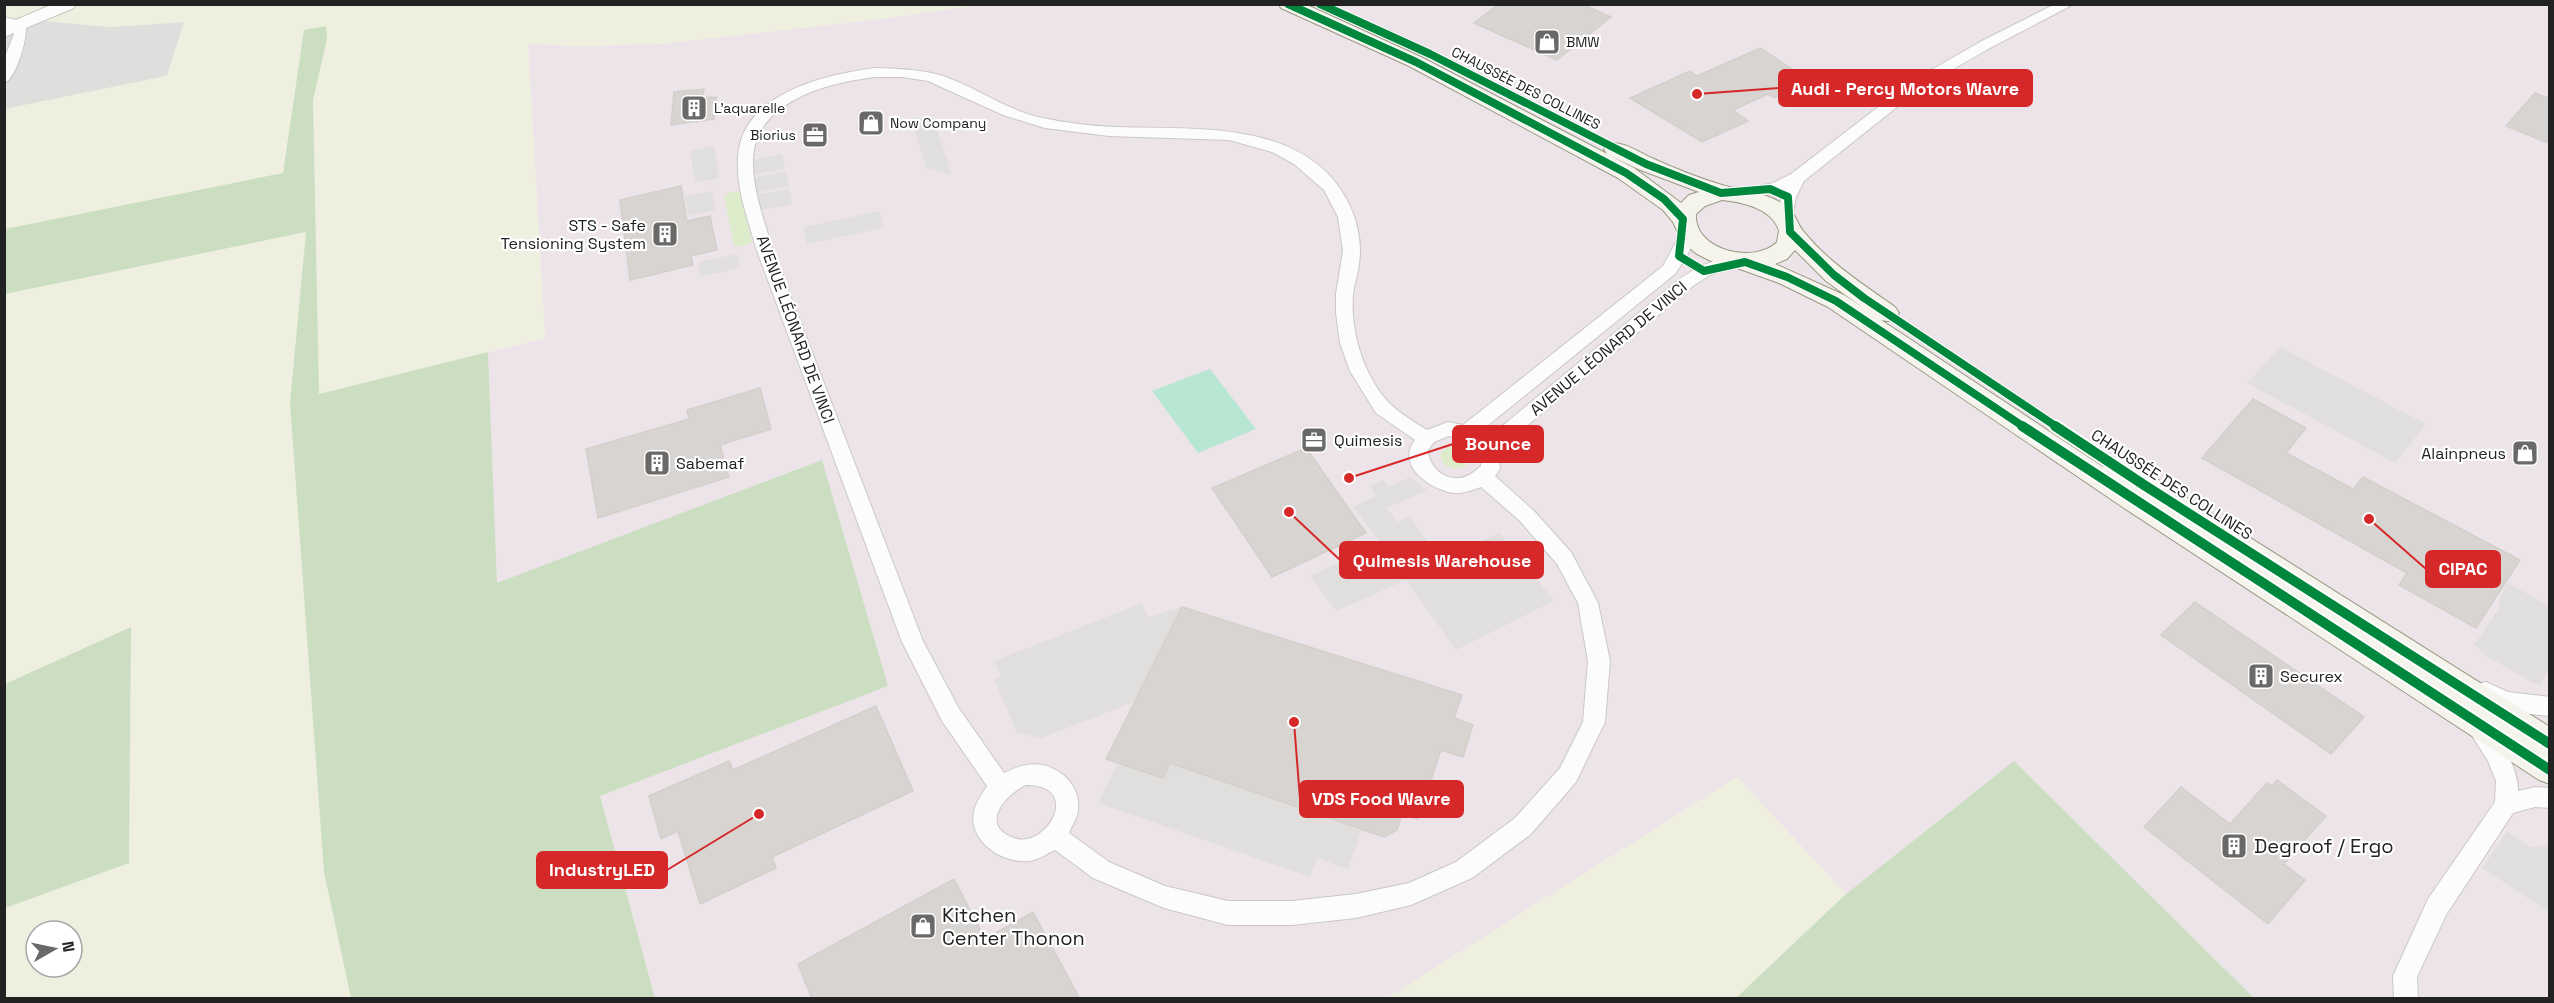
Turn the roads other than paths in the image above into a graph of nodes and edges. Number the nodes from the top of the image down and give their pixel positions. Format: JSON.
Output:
{"nodes":[{"id":1,"x":68,"y":4,"type":"edge"},
{"id":2,"x":1288,"y":4,"type":"edge"},
{"id":3,"x":1320,"y":4,"type":"edge"},
{"id":4,"x":2067,"y":4,"type":"edge"},
{"id":5,"x":10,"y":26,"type":"edge"},
{"id":6,"x":4,"y":79,"type":"edge"},
{"id":7,"x":1797,"y":178,"type":"junction"},
{"id":8,"x":1721,"y":193,"type":"junction"},
{"id":9,"x":1744,"y":195,"type":"junction"},
{"id":10,"x":1788,"y":226,"type":"junction"},
{"id":11,"x":1686,"y":227,"type":"junction"},
{"id":12,"x":1739,"y":261,"type":"junction"},
{"id":13,"x":1467,"y":432,"type":"junction"},
{"id":14,"x":1425,"y":438,"type":"junction"},
{"id":15,"x":1488,"y":448,"type":"junction"},
{"id":16,"x":1483,"y":477,"type":"junction"},
{"id":17,"x":2214,"y":530,"type":"junction"},
{"id":18,"x":2550,"y":707,"type":"edge"},
{"id":19,"x":2473,"y":722,"type":"junction"},
{"id":20,"x":2550,"y":744,"type":"edge"},
{"id":21,"x":2550,"y":770,"type":"edge"},
{"id":22,"x":1000,"y":786,"type":"junction"},
{"id":23,"x":2550,"y":798,"type":"edge"},
{"id":24,"x":2505,"y":805,"type":"junction"},
{"id":25,"x":1055,"y":836,"type":"junction"},
{"id":26,"x":2406,"y":999,"type":"edge"}],
"edges":[{"from":1,"to":5,"type":"street"},
{"from":2,"to":11,"type":"main road","name":"CHAUSSÉE DES COLLINES"},
{"from":3,"to":8,"type":"main road","name":"CHAUSSÉE DES COLLINES"},
{"from":4,"to":7,"type":"street"},
{"from":5,"to":6,"type":"street"},
{"from":7,"to":9,"type":"street"},
{"from":7,"to":10,"type":"street"},
{"from":8,"to":9,"type":"main road"},
{"from":8,"to":11,"type":"main road"},
{"from":9,"to":10,"type":"main road"},
{"from":10,"to":12,"type":"main road"},
{"from":10,"to":17,"type":"main road","name":"CHAUSSÉE DES COLLINES"},
{"from":11,"to":12,"type":"main road"},
{"from":11,"to":13,"type":"street","name":"AVENUE LÉONARD DE VINCI"},
{"from":12,"to":15,"type":"street","name":"AVENUE LÉONARD DE VINCI"},
{"from":12,"to":19,"type":"main road","name":"CHAUSSÉE DES COLLINES"},
{"from":13,"to":14,"type":"street"},
{"from":13,"to":15,"type":"street"},
{"from":14,"to":16,"type":"street"},
{"from":14,"to":22,"type":"street","name":"AVENUE LÉONARD DE VINCI"},
{"from":15,"to":16,"type":"street"},
{"from":16,"to":25,"type":"street"},
{"from":17,"to":18,"type":"street"},
{"from":17,"to":20,"type":"main road","name":"CHAUSSÉE DES COLLINES"},
{"from":19,"to":21,"type":"main road","name":"CHAUSSÉE DES COLLINES"},
{"from":19,"to":24,"type":"street"},
{"from":22,"to":25,"type":"street"},
{"from":22,"to":25,"type":"street"},
{"from":23,"to":24,"type":"street"},
{"from":24,"to":26,"type":"street"}]}
